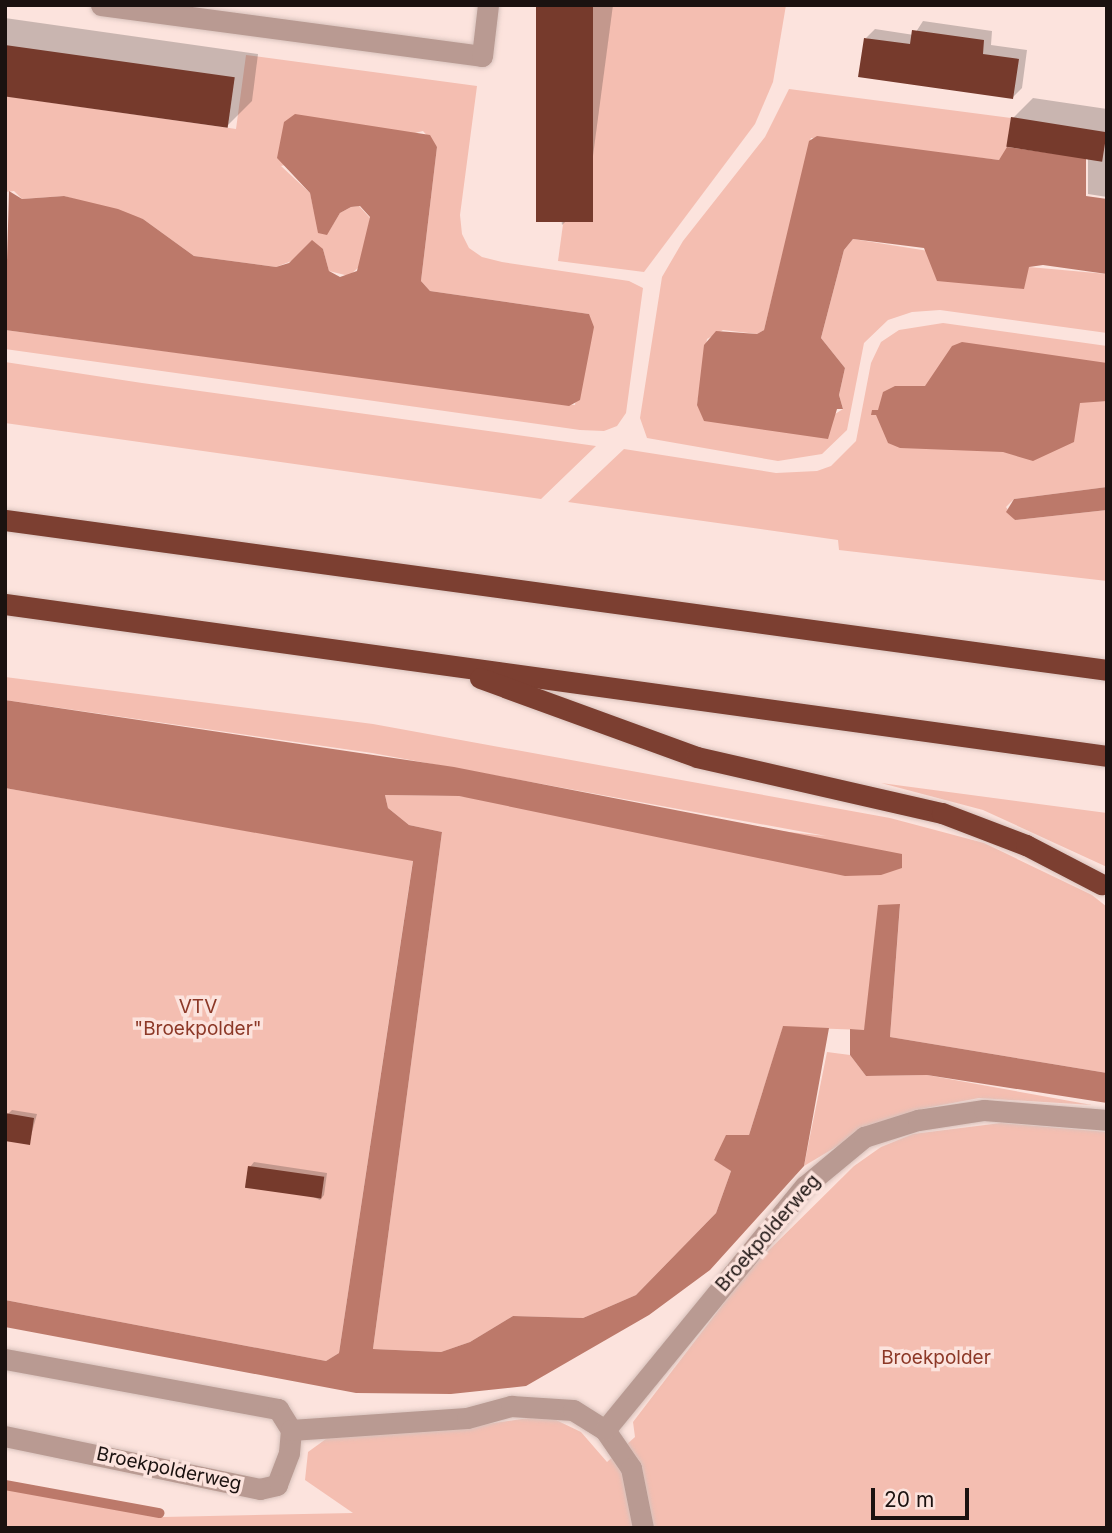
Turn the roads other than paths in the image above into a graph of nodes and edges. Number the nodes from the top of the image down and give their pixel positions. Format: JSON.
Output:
{"nodes":[{"id":1,"x":101,"y":5,"type":"edge"},
{"id":2,"x":488,"y":5,"type":"edge"},
{"id":3,"x":203,"y":12,"type":"edge"},
{"id":4,"x":5,"y":520,"type":"edge"},
{"id":5,"x":5,"y":604,"type":"edge"},
{"id":6,"x":442,"y":664,"type":"junction"},
{"id":7,"x":1107,"y":670,"type":"edge"},
{"id":8,"x":1107,"y":756,"type":"edge"},
{"id":9,"x":1101,"y":884,"type":"dead end"},
{"id":10,"x":1107,"y":1120,"type":"edge"},
{"id":11,"x":5,"y":1359,"type":"edge"},
{"id":12,"x":291,"y":1430,"type":"junction"},
{"id":13,"x":605,"y":1430,"type":"junction"},
{"id":14,"x":5,"y":1436,"type":"edge"},
{"id":15,"x":643,"y":1528,"type":"edge"}],
"edges":[{"from":1,"to":3,"type":"street"},
{"from":2,"to":3,"type":"street"},
{"from":4,"to":7,"type":"highway"},
{"from":5,"to":6,"type":"highway"},
{"from":6,"to":8,"type":"highway"},
{"from":6,"to":9,"type":"highway"},
{"from":10,"to":13,"type":"street","name":"Broekpolderweg"},
{"from":11,"to":12,"type":"street"},
{"from":12,"to":13,"type":"street"},
{"from":12,"to":14,"type":"street","name":"Broekpolderweg"},
{"from":13,"to":15,"type":"street"}]}
